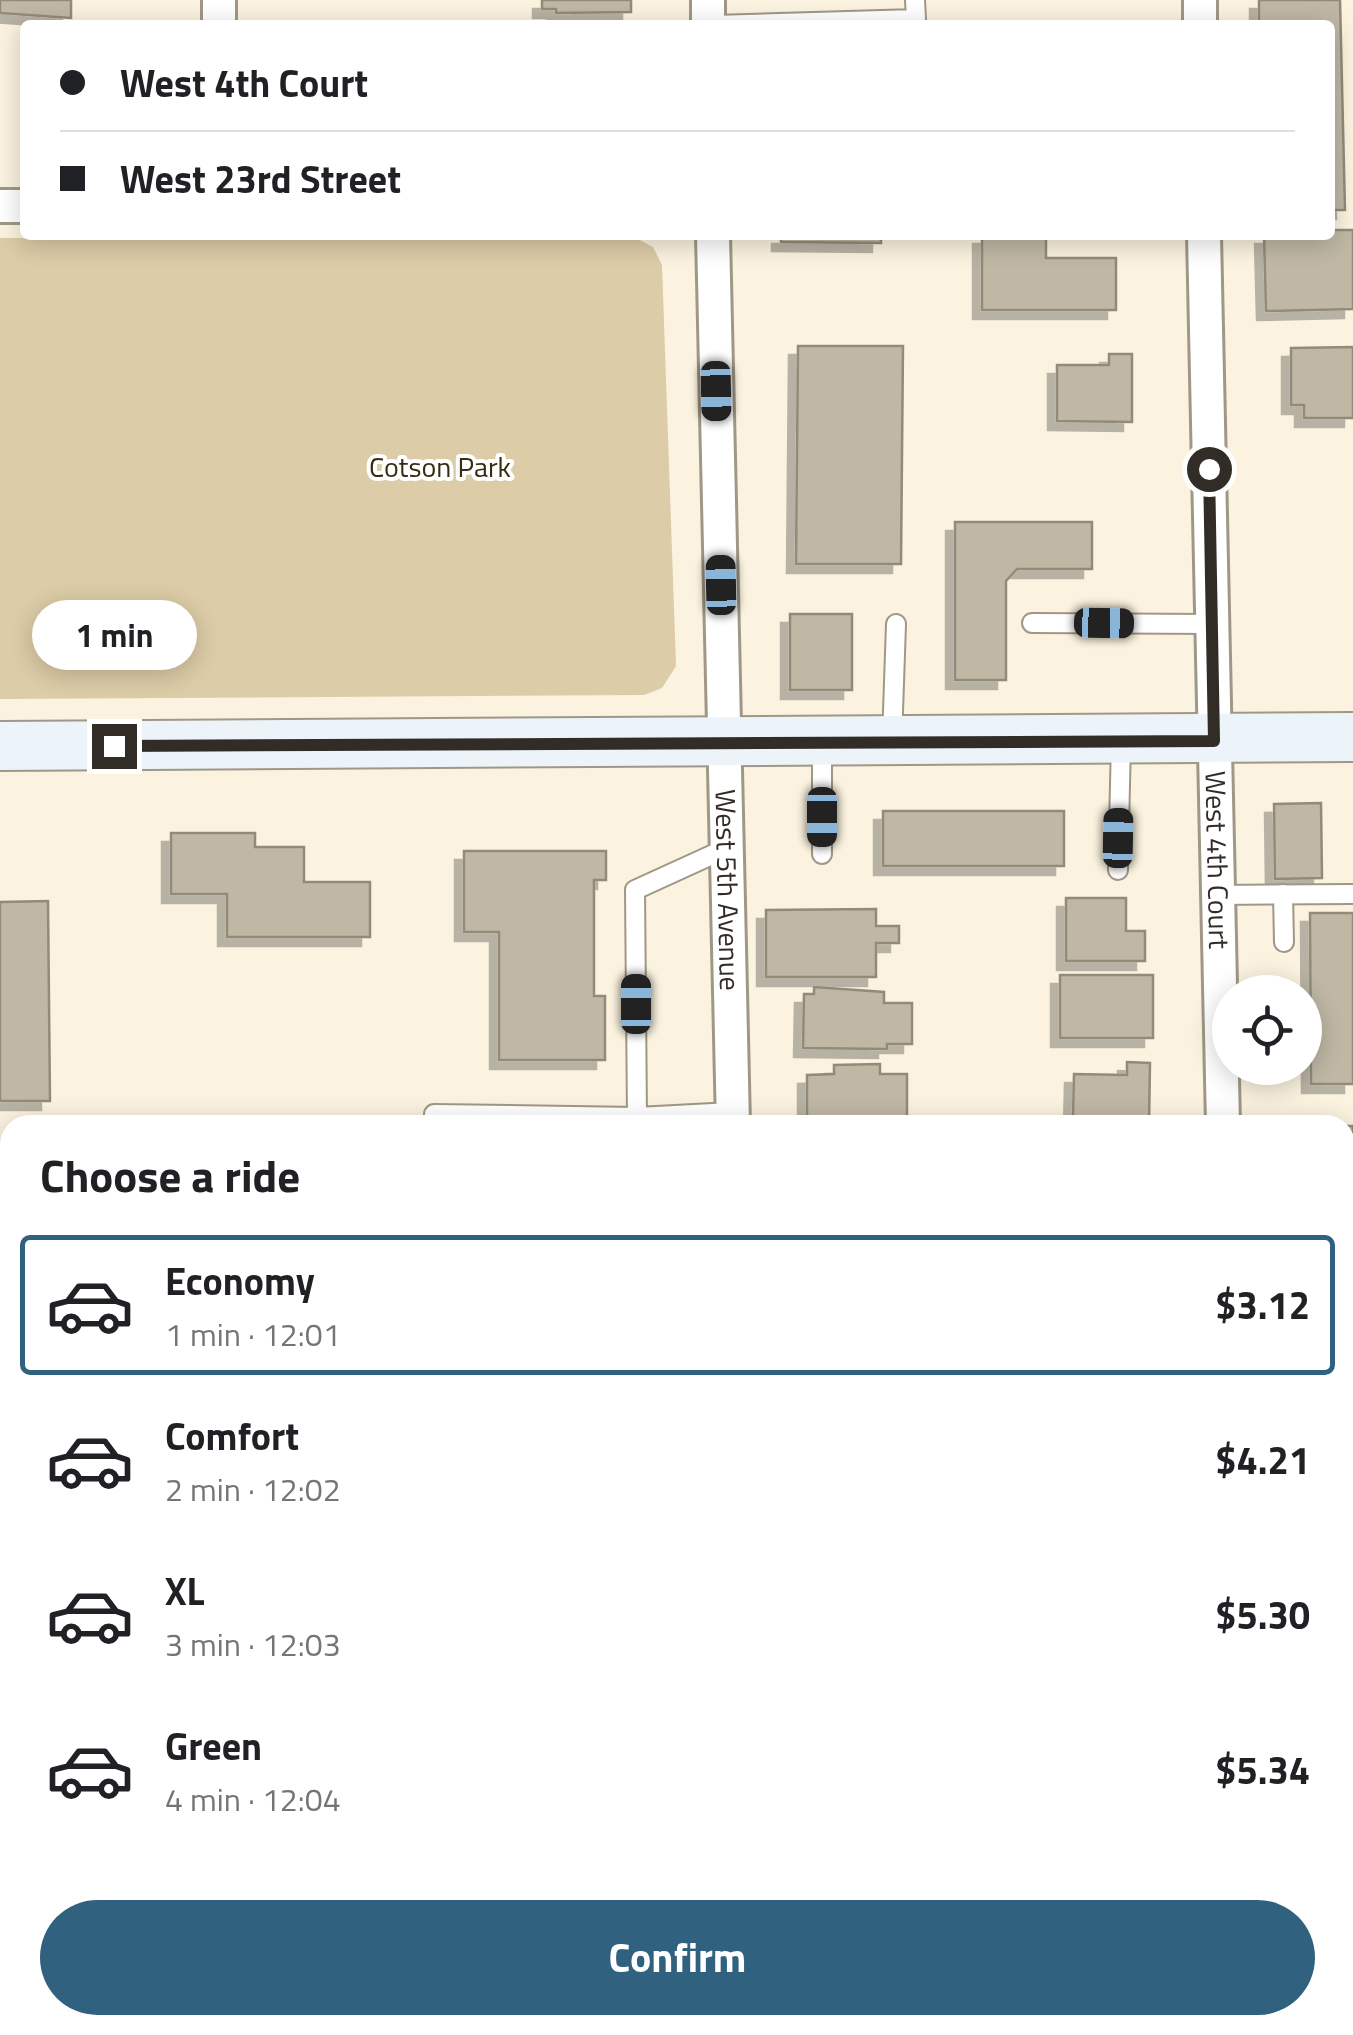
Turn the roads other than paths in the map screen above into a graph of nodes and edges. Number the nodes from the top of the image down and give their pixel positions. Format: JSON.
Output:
{"nodes":[{"id":1,"x":916,"y":15,"type":"edge"},
{"id":2,"x":814,"y":20,"type":"edge"},
{"id":3,"x":713,"y":240,"type":"edge"},
{"id":4,"x":1204,"y":240,"type":"edge"},
{"id":5,"x":1032,"y":622,"type":"dead end"},
{"id":6,"x":896,"y":624,"type":"dead end"},
{"id":7,"x":1212,"y":624,"type":"junction"},
{"id":8,"x":1353,"y":738,"type":"edge"},
{"id":9,"x":724,"y":741,"type":"junction"},
{"id":10,"x":822,"y":741,"type":"junction"},
{"id":11,"x":892,"y":741,"type":"junction"},
{"id":12,"x":1121,"y":741,"type":"junction"},
{"id":13,"x":1214,"y":741,"type":"junction"},
{"id":14,"x":0,"y":746,"type":"edge"},
{"id":15,"x":727,"y":848,"type":"junction"},
{"id":16,"x":822,"y":854,"type":"dead end"},
{"id":17,"x":1118,"y":870,"type":"dead end"},
{"id":18,"x":1283,"y":894,"type":"junction"},
{"id":19,"x":1353,"y":894,"type":"edge"},
{"id":20,"x":1217,"y":895,"type":"junction"},
{"id":21,"x":1284,"y":942,"type":"dead end"},
{"id":22,"x":434,"y":1115,"type":"edge"},
{"id":23,"x":502,"y":1115,"type":"edge"},
{"id":24,"x":637,"y":1115,"type":"edge"},
{"id":25,"x":732,"y":1115,"type":"edge"},
{"id":26,"x":1222,"y":1115,"type":"edge"}],
"edges":[{"from":1,"to":2,"type":"lane"},
{"from":3,"to":9,"type":"street","name":"West 5th Avenue"},
{"from":4,"to":7,"type":"street","name":"West 4th Court"},
{"from":5,"to":7,"type":"lane"},
{"from":6,"to":11,"type":"lane"},
{"from":7,"to":13,"type":"street","name":"West 4th Court"},
{"from":8,"to":13,"type":"street"},
{"from":9,"to":10,"type":"street"},
{"from":9,"to":14,"type":"street"},
{"from":9,"to":15,"type":"street","name":"West 5th Avenue"},
{"from":10,"to":11,"type":"street"},
{"from":10,"to":16,"type":"lane"},
{"from":11,"to":12,"type":"street"},
{"from":12,"to":13,"type":"street"},
{"from":12,"to":17,"type":"lane"},
{"from":13,"to":20,"type":"street","name":"West 4th Court"},
{"from":15,"to":24,"type":"lane"},
{"from":15,"to":25,"type":"street","name":"West 5th Avenue"},
{"from":18,"to":19,"type":"lane"},
{"from":18,"to":20,"type":"lane"},
{"from":18,"to":21,"type":"lane"},
{"from":20,"to":26,"type":"street","name":"West 4th Court"},
{"from":22,"to":23,"type":"lane"}]}
